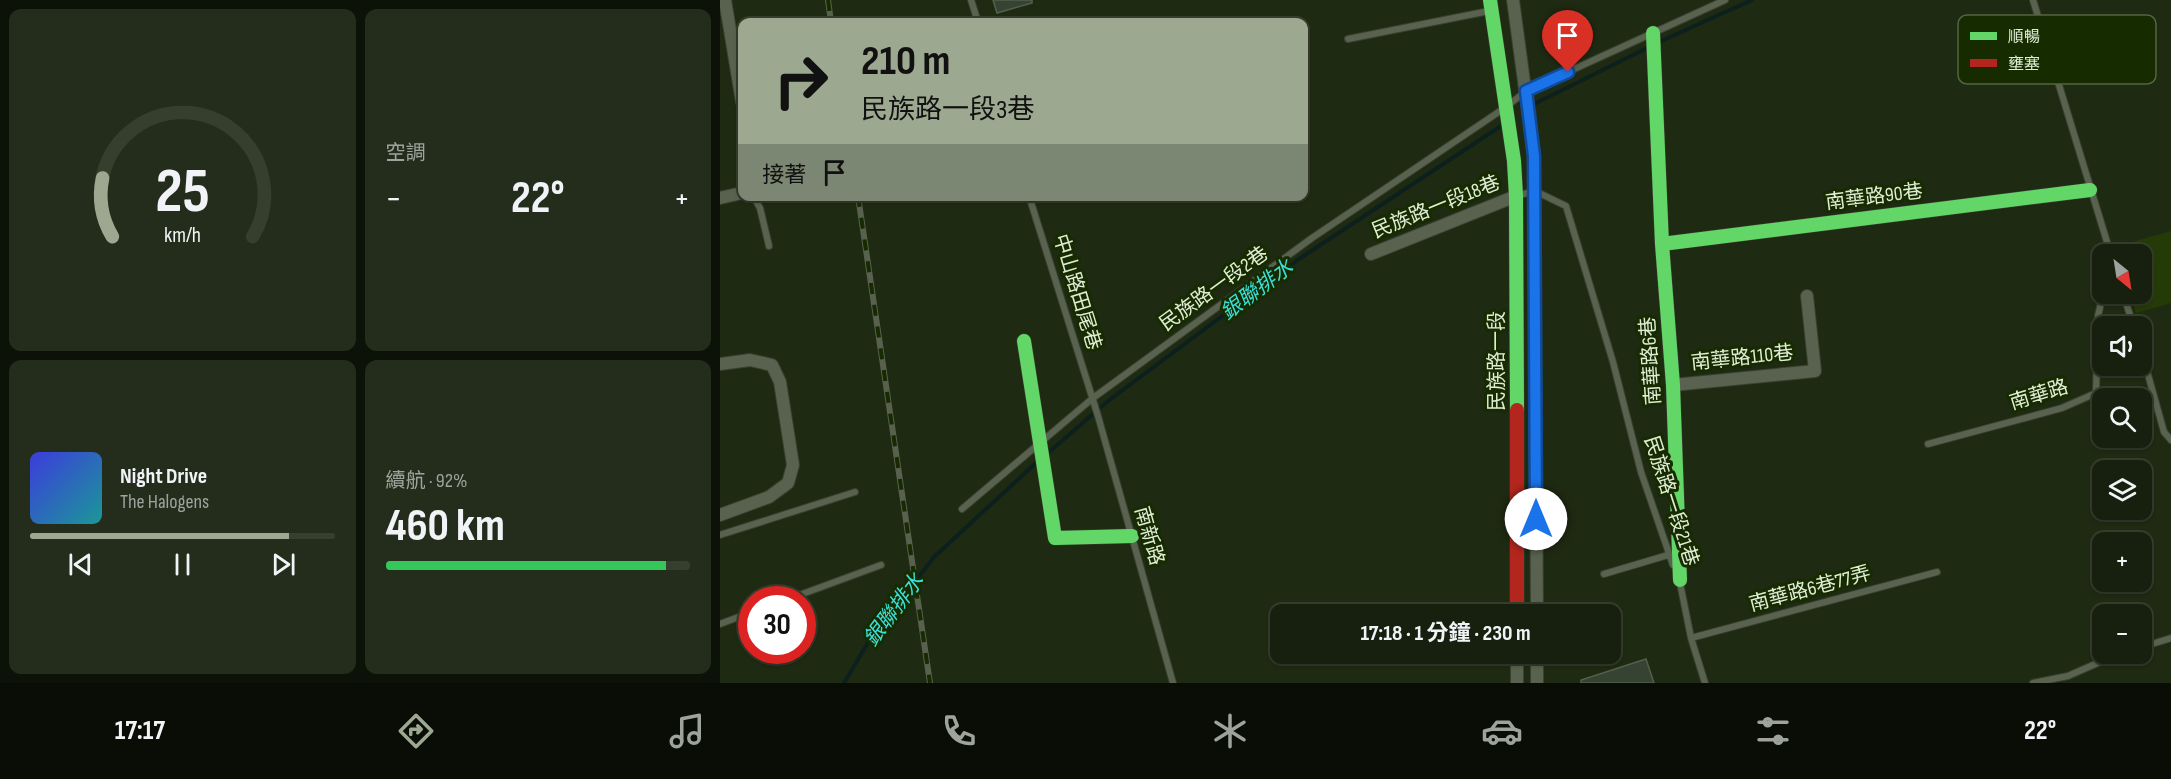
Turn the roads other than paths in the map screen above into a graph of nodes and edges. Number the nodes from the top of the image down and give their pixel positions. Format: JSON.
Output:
{"nodes":[{"id":1,"x":971,"y":0,"type":"edge"},
{"id":2,"x":1513,"y":0,"type":"edge"},
{"id":3,"x":1725,"y":0,"type":"edge"},
{"id":4,"x":2033,"y":0,"type":"edge"},
{"id":5,"x":1491,"y":5,"type":"edge"},
{"id":6,"x":724,"y":8,"type":"edge"},
{"id":7,"x":2038,"y":15,"type":"edge"},
{"id":8,"x":977,"y":18,"type":"edge"},
{"id":9,"x":1348,"y":39,"type":"dead end"},
{"id":10,"x":1653,"y":41,"type":"junction"},
{"id":11,"x":738,"y":81,"type":"edge"},
{"id":12,"x":2058,"y":84,"type":"edge"},
{"id":13,"x":1527,"y":101,"type":"junction"},
{"id":14,"x":1508,"y":116,"type":"junction"},
{"id":15,"x":2090,"y":190,"type":"junction"},
{"id":16,"x":1535,"y":192,"type":"junction"},
{"id":17,"x":738,"y":194,"type":"edge"},
{"id":18,"x":1516,"y":196,"type":"junction"},
{"id":19,"x":720,"y":198,"type":"edge"},
{"id":20,"x":756,"y":201,"type":"edge"},
{"id":21,"x":1031,"y":201,"type":"edge"},
{"id":22,"x":1662,"y":244,"type":"junction"},
{"id":23,"x":2107,"y":244,"type":"edge"},
{"id":24,"x":769,"y":246,"type":"dead end"},
{"id":25,"x":1371,"y":254,"type":"dead end"},
{"id":26,"x":1807,"y":296,"type":"dead end"},
{"id":27,"x":2101,"y":304,"type":"edge"},
{"id":28,"x":1516,"y":326,"type":"junction"},
{"id":29,"x":1536,"y":327,"type":"junction"},
{"id":30,"x":1024,"y":341,"type":"dead end"},
{"id":31,"x":720,"y":364,"type":"edge"},
{"id":32,"x":2148,"y":376,"type":"edge"},
{"id":33,"x":1673,"y":385,"type":"junction"},
{"id":34,"x":1093,"y":398,"type":"junction"},
{"id":35,"x":2171,"y":440,"type":"edge"},
{"id":36,"x":1039,"y":444,"type":"junction"},
{"id":37,"x":1928,"y":444,"type":"dead end"},
{"id":38,"x":855,"y":492,"type":"dead end"},
{"id":39,"x":962,"y":509,"type":"dead end"},
{"id":40,"x":720,"y":514,"type":"edge"},
{"id":41,"x":720,"y":535,"type":"edge"},
{"id":42,"x":1132,"y":536,"type":"junction"},
{"id":43,"x":1668,"y":555,"type":"junction"},
{"id":44,"x":881,"y":566,"type":"dead end"},
{"id":45,"x":1937,"y":572,"type":"dead end"},
{"id":46,"x":1604,"y":574,"type":"dead end"},
{"id":47,"x":1680,"y":580,"type":"junction"},
{"id":48,"x":816,"y":589,"type":"edge"},
{"id":49,"x":1517,"y":604,"type":"edge"},
{"id":50,"x":1537,"y":604,"type":"edge"},
{"id":51,"x":738,"y":617,"type":"edge"},
{"id":52,"x":720,"y":624,"type":"edge"},
{"id":53,"x":1691,"y":638,"type":"junction"},
{"id":54,"x":2171,"y":638,"type":"edge"},
{"id":55,"x":2152,"y":644,"type":"edge"},
{"id":56,"x":1517,"y":664,"type":"edge"},
{"id":57,"x":1537,"y":664,"type":"edge"},
{"id":58,"x":2095,"y":664,"type":"edge"},
{"id":59,"x":1173,"y":683,"type":"edge"},
{"id":60,"x":1517,"y":683,"type":"edge"},
{"id":61,"x":1537,"y":683,"type":"edge"},
{"id":62,"x":1705,"y":683,"type":"edge"},
{"id":63,"x":2033,"y":683,"type":"edge"}],
"edges":[{"from":1,"to":8,"type":"lane"},
{"from":2,"to":13,"type":"street","name":"民族路一段"},
{"from":3,"to":10,"type":"lane","name":"民族路一段2巷"},
{"from":4,"to":7,"type":"lane"},
{"from":5,"to":9,"type":"lane"},
{"from":5,"to":14,"type":"street","name":"民族路一段"},
{"from":6,"to":11,"type":"street"},
{"from":10,"to":13,"type":"lane","name":"民族路一段2巷"},
{"from":10,"to":22,"type":"street","name":"南華路6巷"},
{"from":12,"to":15,"type":"lane"},
{"from":13,"to":14,"type":"lane","name":"民族路一段2巷"},
{"from":13,"to":16,"type":"street","name":"民族路一段"},
{"from":14,"to":18,"type":"street","name":"民族路一段"},
{"from":14,"to":34,"type":"lane","name":"民族路一段2巷"},
{"from":15,"to":22,"type":"street","name":"南華路90巷"},
{"from":15,"to":23,"type":"lane"},
{"from":16,"to":18,"type":"lane"},
{"from":16,"to":29,"type":"street","name":"民族路一段"},
{"from":16,"to":43,"type":"lane","name":"民族路一段21巷"},
{"from":17,"to":19,"type":"street"},
{"from":18,"to":25,"type":"street","name":"民族路一段18巷"},
{"from":18,"to":28,"type":"street","name":"民族路一段"},
{"from":20,"to":24,"type":"lane"},
{"from":21,"to":34,"type":"lane","name":"中山路田尾巷"},
{"from":22,"to":33,"type":"street","name":"南華路6巷"},
{"from":26,"to":33,"type":"street","name":"南華路110巷"},
{"from":27,"to":37,"type":"lane","name":"南華路"},
{"from":28,"to":29,"type":"street"},
{"from":28,"to":49,"type":"street","name":"民族路一段"},
{"from":29,"to":50,"type":"street","name":"民族路一段"},
{"from":30,"to":36,"type":"street"},
{"from":31,"to":40,"type":"street"},
{"from":32,"to":35,"type":"lane"},
{"from":33,"to":47,"type":"street","name":"南華路6巷"},
{"from":34,"to":36,"type":"lane","name":"民族路一段2巷"},
{"from":34,"to":42,"type":"lane","name":"南新路"},
{"from":36,"to":39,"type":"lane","name":"民族路一段2巷"},
{"from":36,"to":42,"type":"street"},
{"from":38,"to":41,"type":"lane"},
{"from":42,"to":59,"type":"lane","name":"南新路"},
{"from":43,"to":46,"type":"lane"},
{"from":43,"to":47,"type":"lane","name":"民族路一段21巷"},
{"from":44,"to":48,"type":"lane"},
{"from":45,"to":53,"type":"lane","name":"南華路6巷77弄"},
{"from":47,"to":53,"type":"lane","name":"南華路6巷"},
{"from":51,"to":52,"type":"lane"},
{"from":53,"to":62,"type":"lane","name":"南華路6巷"},
{"from":54,"to":55,"type":"lane"},
{"from":56,"to":60,"type":"street"},
{"from":57,"to":61,"type":"street"},
{"from":58,"to":63,"type":"lane"}]}
